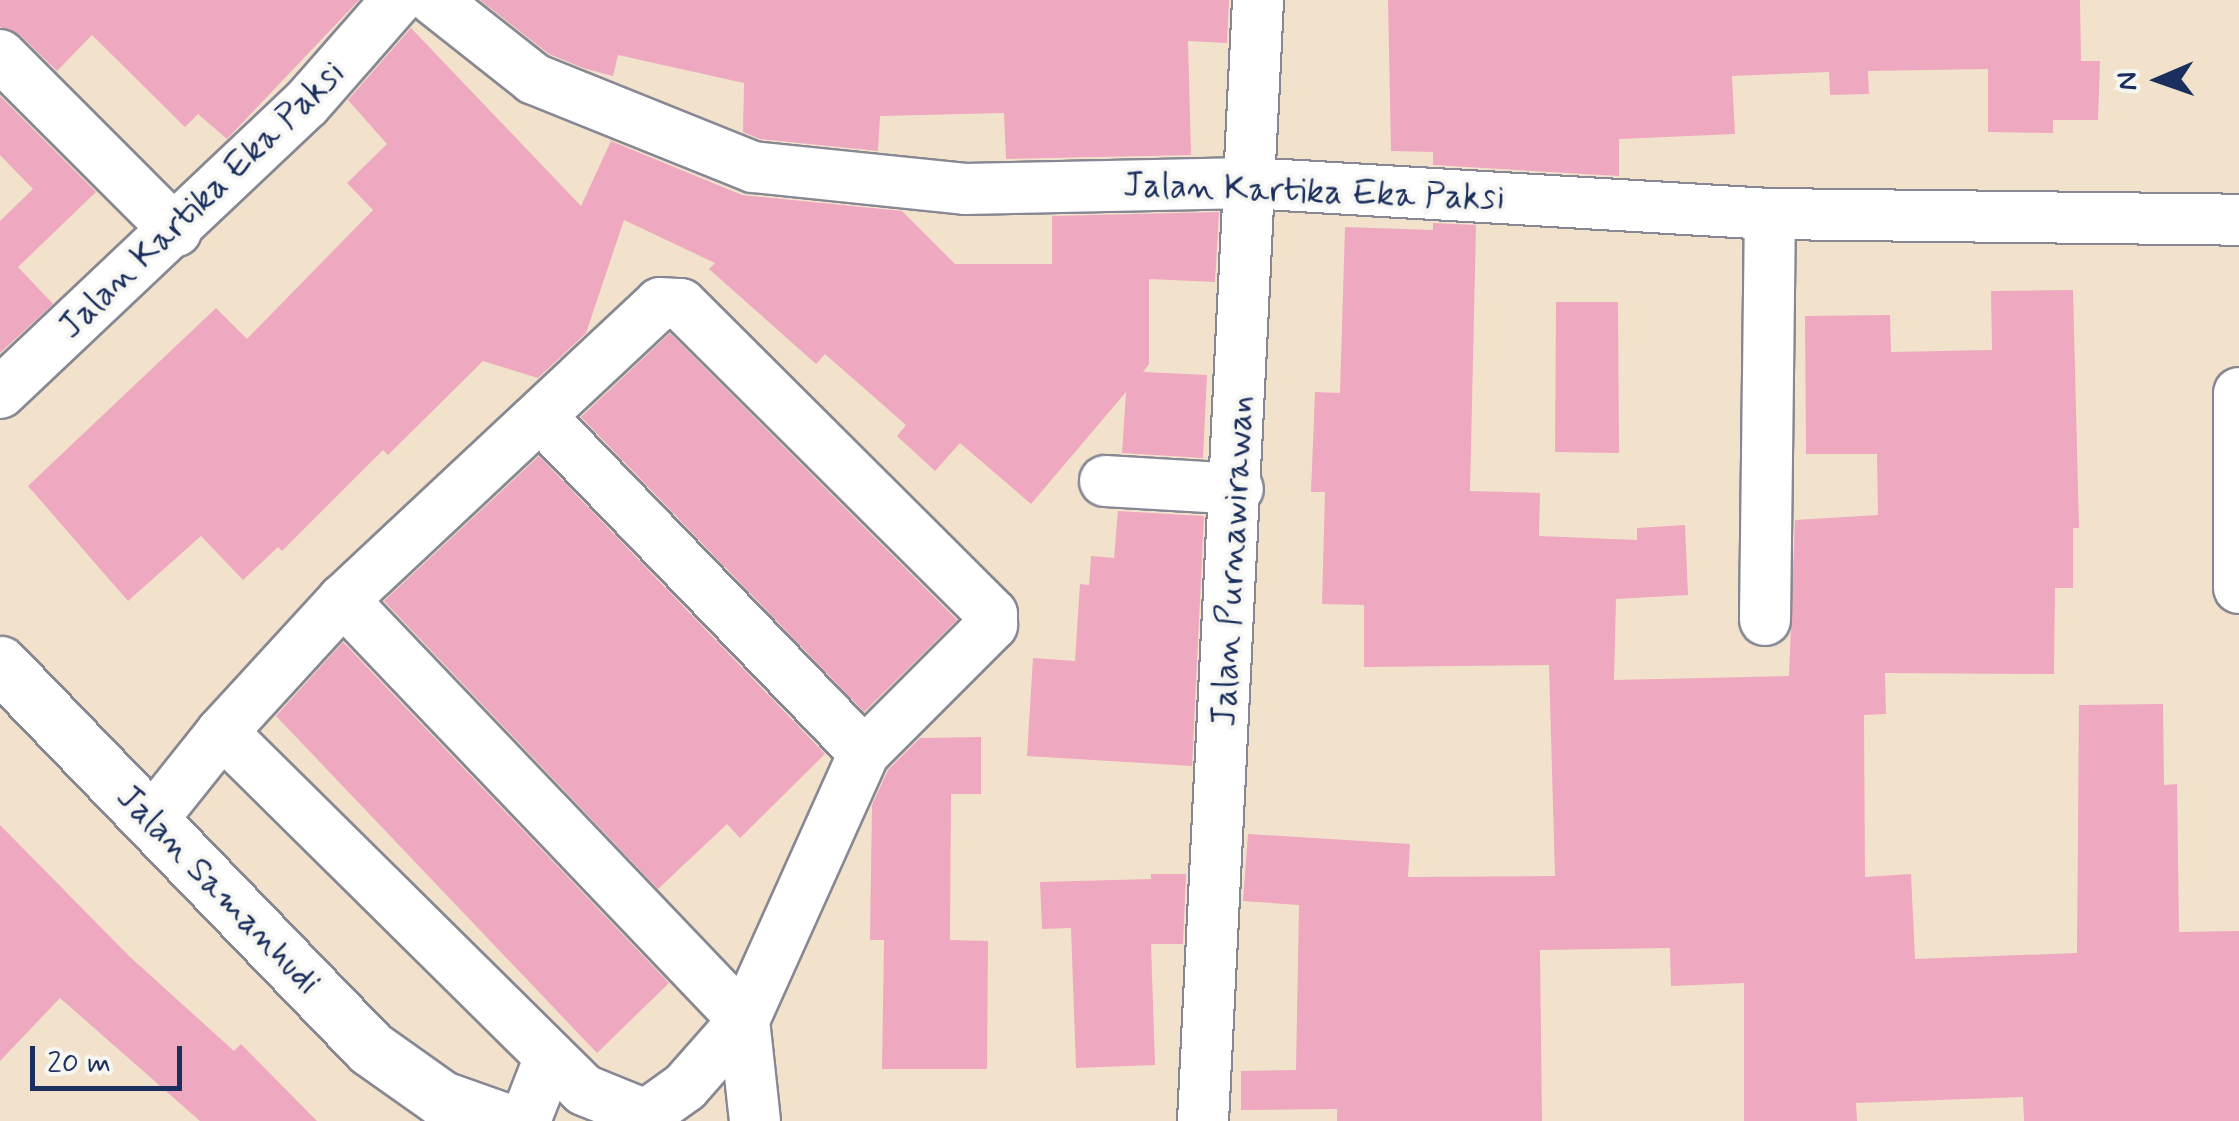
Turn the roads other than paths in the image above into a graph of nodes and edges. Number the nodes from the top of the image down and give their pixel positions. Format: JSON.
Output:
{"nodes":[{"id":1,"x":397,"y":0,"type":"edge"},
{"id":2,"x":434,"y":0,"type":"edge"},
{"id":3,"x":1258,"y":0,"type":"edge"},
{"id":4,"x":0,"y":55,"type":"edge"},
{"id":5,"x":1249,"y":183,"type":"junction"},
{"id":6,"x":1770,"y":214,"type":"junction"},
{"id":7,"x":2239,"y":220,"type":"edge"},
{"id":8,"x":176,"y":232,"type":"junction"},
{"id":9,"x":0,"y":393,"type":"edge"},
{"id":10,"x":2239,"y":393,"type":"edge"},
{"id":11,"x":542,"y":418,"type":"junction"},
{"id":12,"x":1105,"y":481,"type":"dead end"},
{"id":13,"x":1238,"y":489,"type":"junction"},
{"id":14,"x":2239,"y":588,"type":"edge"},
{"id":15,"x":344,"y":600,"type":"junction"},
{"id":16,"x":1765,"y":620,"type":"dead end"},
{"id":17,"x":0,"y":664,"type":"edge"},
{"id":18,"x":222,"y":732,"type":"junction"},
{"id":19,"x":864,"y":754,"type":"junction"},
{"id":20,"x":151,"y":821,"type":"junction"},
{"id":21,"x":744,"y":1020,"type":"junction"},
{"id":22,"x":550,"y":1056,"type":"junction"},
{"id":23,"x":504,"y":1121,"type":"edge"},
{"id":24,"x":525,"y":1121,"type":"edge"},
{"id":25,"x":755,"y":1121,"type":"edge"},
{"id":26,"x":1203,"y":1121,"type":"edge"}],
"edges":[{"from":1,"to":8,"type":"street","name":"Jalan Kartika Eka Paksi"},
{"from":2,"to":5,"type":"street","name":"Jalan Kartika Eka Paksi"},
{"from":3,"to":5,"type":"street","name":"Jalan Purnawirawan"},
{"from":4,"to":8,"type":"street"},
{"from":5,"to":6,"type":"street","name":"Jalan Kartika Eka Paksi"},
{"from":5,"to":13,"type":"street","name":"Jalan Purnawirawan"},
{"from":6,"to":7,"type":"street","name":"Jalan Kartika Eka Paksi"},
{"from":6,"to":16,"type":"street"},
{"from":8,"to":9,"type":"street","name":"Jalan Kartika Eka Paksi"},
{"from":10,"to":14,"type":"street"},
{"from":11,"to":15,"type":"street"},
{"from":11,"to":19,"type":"street"},
{"from":11,"to":19,"type":"street"},
{"from":12,"to":13,"type":"street"},
{"from":13,"to":26,"type":"street","name":"Jalan Purnawirawan"},
{"from":15,"to":18,"type":"street"},
{"from":15,"to":21,"type":"street"},
{"from":17,"to":20,"type":"street","name":"Jalan Samanhudi"},
{"from":18,"to":20,"type":"street"},
{"from":18,"to":22,"type":"street"},
{"from":19,"to":21,"type":"street"},
{"from":20,"to":23,"type":"street","name":"Jalan Samanhudi"},
{"from":21,"to":22,"type":"street"},
{"from":21,"to":25,"type":"street"},
{"from":22,"to":24,"type":"street"}]}
